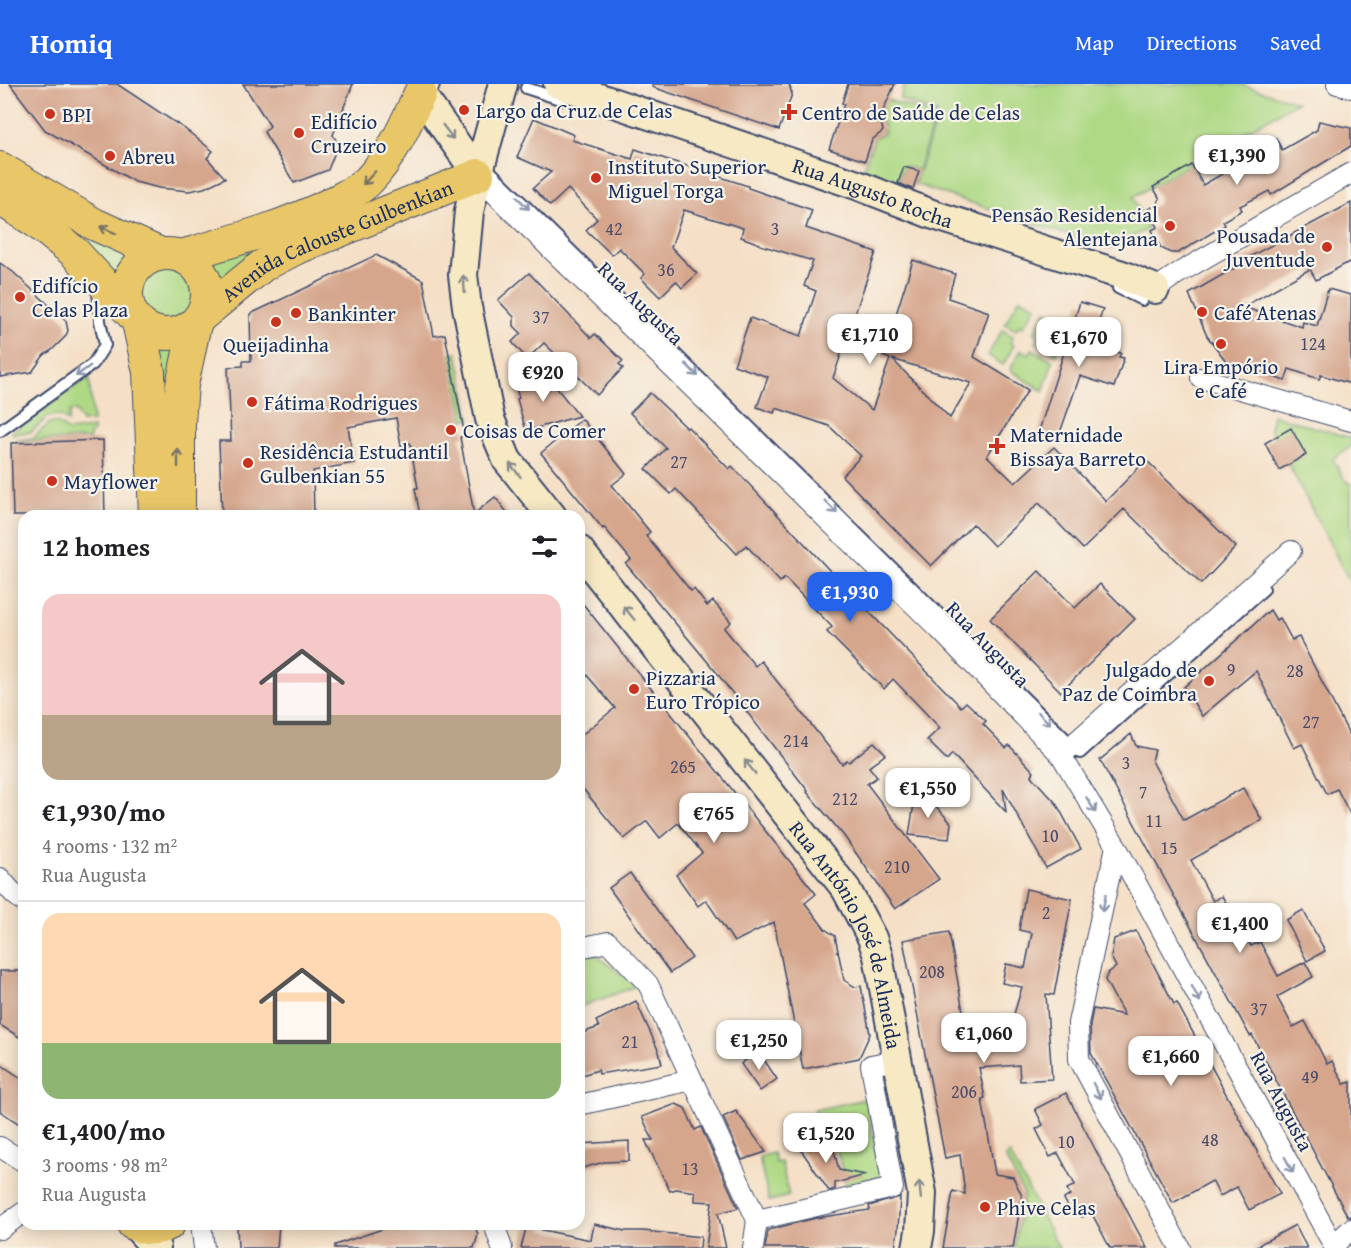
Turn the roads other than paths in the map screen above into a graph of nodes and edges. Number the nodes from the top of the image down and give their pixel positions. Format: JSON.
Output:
{"nodes":[{"id":1,"x":1337,"y":84,"type":"edge"},
{"id":2,"x":515,"y":86,"type":"edge"},
{"id":3,"x":420,"y":87,"type":"edge"},
{"id":4,"x":1351,"y":88,"type":"edge"},
{"id":5,"x":564,"y":93,"type":"edge"},
{"id":6,"x":480,"y":169,"type":"junction"},
{"id":7,"x":1351,"y":173,"type":"edge"},
{"id":8,"x":2,"y":175,"type":"edge"},
{"id":9,"x":171,"y":255,"type":"junction"},
{"id":10,"x":97,"y":275,"type":"junction"},
{"id":11,"x":1109,"y":285,"type":"dead end"},
{"id":12,"x":1148,"y":295,"type":"junction"},
{"id":13,"x":134,"y":317,"type":"junction"},
{"id":14,"x":199,"y":319,"type":"junction"},
{"id":15,"x":1201,"y":378,"type":"dead end"},
{"id":16,"x":1351,"y":421,"type":"edge"},
{"id":17,"x":0,"y":430,"type":"edge"},
{"id":18,"x":155,"y":510,"type":"edge"},
{"id":19,"x":179,"y":510,"type":"edge"},
{"id":20,"x":547,"y":510,"type":"edge"},
{"id":21,"x":1291,"y":551,"type":"dead end"},
{"id":22,"x":585,"y":558,"type":"edge"},
{"id":23,"x":1264,"y":589,"type":"dead end"},
{"id":24,"x":1067,"y":750,"type":"junction"},
{"id":25,"x":1116,"y":846,"type":"junction"},
{"id":26,"x":0,"y":878,"type":"edge"},
{"id":27,"x":18,"y":897,"type":"edge"},
{"id":28,"x":585,"y":947,"type":"edge"},
{"id":29,"x":897,"y":1059,"type":"junction"},
{"id":30,"x":692,"y":1080,"type":"junction"},
{"id":31,"x":585,"y":1104,"type":"edge"},
{"id":32,"x":0,"y":1147,"type":"edge"},
{"id":33,"x":18,"y":1158,"type":"edge"},
{"id":34,"x":18,"y":1216,"type":"edge"},
{"id":35,"x":757,"y":1220,"type":"junction"},
{"id":36,"x":0,"y":1229,"type":"edge"},
{"id":37,"x":1351,"y":1229,"type":"edge"},
{"id":38,"x":139,"y":1230,"type":"edge"},
{"id":39,"x":202,"y":1230,"type":"edge"},
{"id":40,"x":496,"y":1230,"type":"edge"},
{"id":41,"x":1335,"y":1247,"type":"edge"},
{"id":42,"x":156,"y":1248,"type":"edge"},
{"id":43,"x":204,"y":1248,"type":"edge"},
{"id":44,"x":502,"y":1248,"type":"edge"},
{"id":45,"x":753,"y":1248,"type":"edge"},
{"id":46,"x":917,"y":1248,"type":"edge"},
{"id":47,"x":1180,"y":1248,"type":"edge"}],
"edges":[{"from":1,"to":4,"type":"street"},
{"from":2,"to":5,"type":"lane"},
{"from":2,"to":6,"type":"street"},
{"from":3,"to":6,"type":"street","one_way":true},
{"from":3,"to":9,"type":"main road","name":"Avenida Calouste Gulbenkian","one_way":true},
{"from":5,"to":12,"type":"street","name":"Rua Augusto Rocha"},
{"from":6,"to":14,"type":"main road","name":"Avenida Calouste Gulbenkian"},
{"from":20,"to":6,"type":"street","one_way":true},
{"from":6,"to":24,"type":"street","name":"Rua Augusta","one_way":true},
{"from":7,"to":12,"type":"street"},
{"from":9,"to":8,"type":"main road","one_way":true},
{"from":8,"to":10,"type":"main road"},
{"from":9,"to":13,"type":"main road","name":"Avenida Calouste Gulbenkian"},
{"from":9,"to":14,"type":"main road","name":"Avenida Calouste Gulbenkian"},
{"from":10,"to":13,"type":"main road"},
{"from":10,"to":17,"type":"lane","one_way":true},
{"from":11,"to":12,"type":"lane"},
{"from":13,"to":14,"type":"main road","name":"Avenida Calouste Gulbenkian"},
{"from":13,"to":18,"type":"main road","name":"Avenida Calouste Gulbenkian"},
{"from":19,"to":14,"type":"main road","name":"Avenida Calouste Gulbenkian","one_way":true},
{"from":15,"to":16,"type":"street"},
{"from":21,"to":24,"type":"street"},
{"from":29,"to":22,"type":"street","name":"Rua António José de Almeida","one_way":true},
{"from":23,"to":24,"type":"lane"},
{"from":24,"to":25,"type":"street","name":"Rua Augusta","one_way":true},
{"from":25,"to":41,"type":"street","name":"Rua Augusta","one_way":true},
{"from":25,"to":47,"type":"street","one_way":true},
{"from":26,"to":27,"type":"street"},
{"from":28,"to":30,"type":"street"},
{"from":29,"to":35,"type":"street"},
{"from":46,"to":29,"type":"street","name":"Rua António José de Almeida","one_way":true},
{"from":30,"to":31,"type":"street"},
{"from":30,"to":35,"type":"street"},
{"from":32,"to":33,"type":"street"},
{"from":34,"to":36,"type":"street"},
{"from":35,"to":45,"type":"street"},
{"from":37,"to":41,"type":"street"},
{"from":38,"to":42,"type":"street"},
{"from":39,"to":43,"type":"street"},
{"from":40,"to":44,"type":"street"}]}
